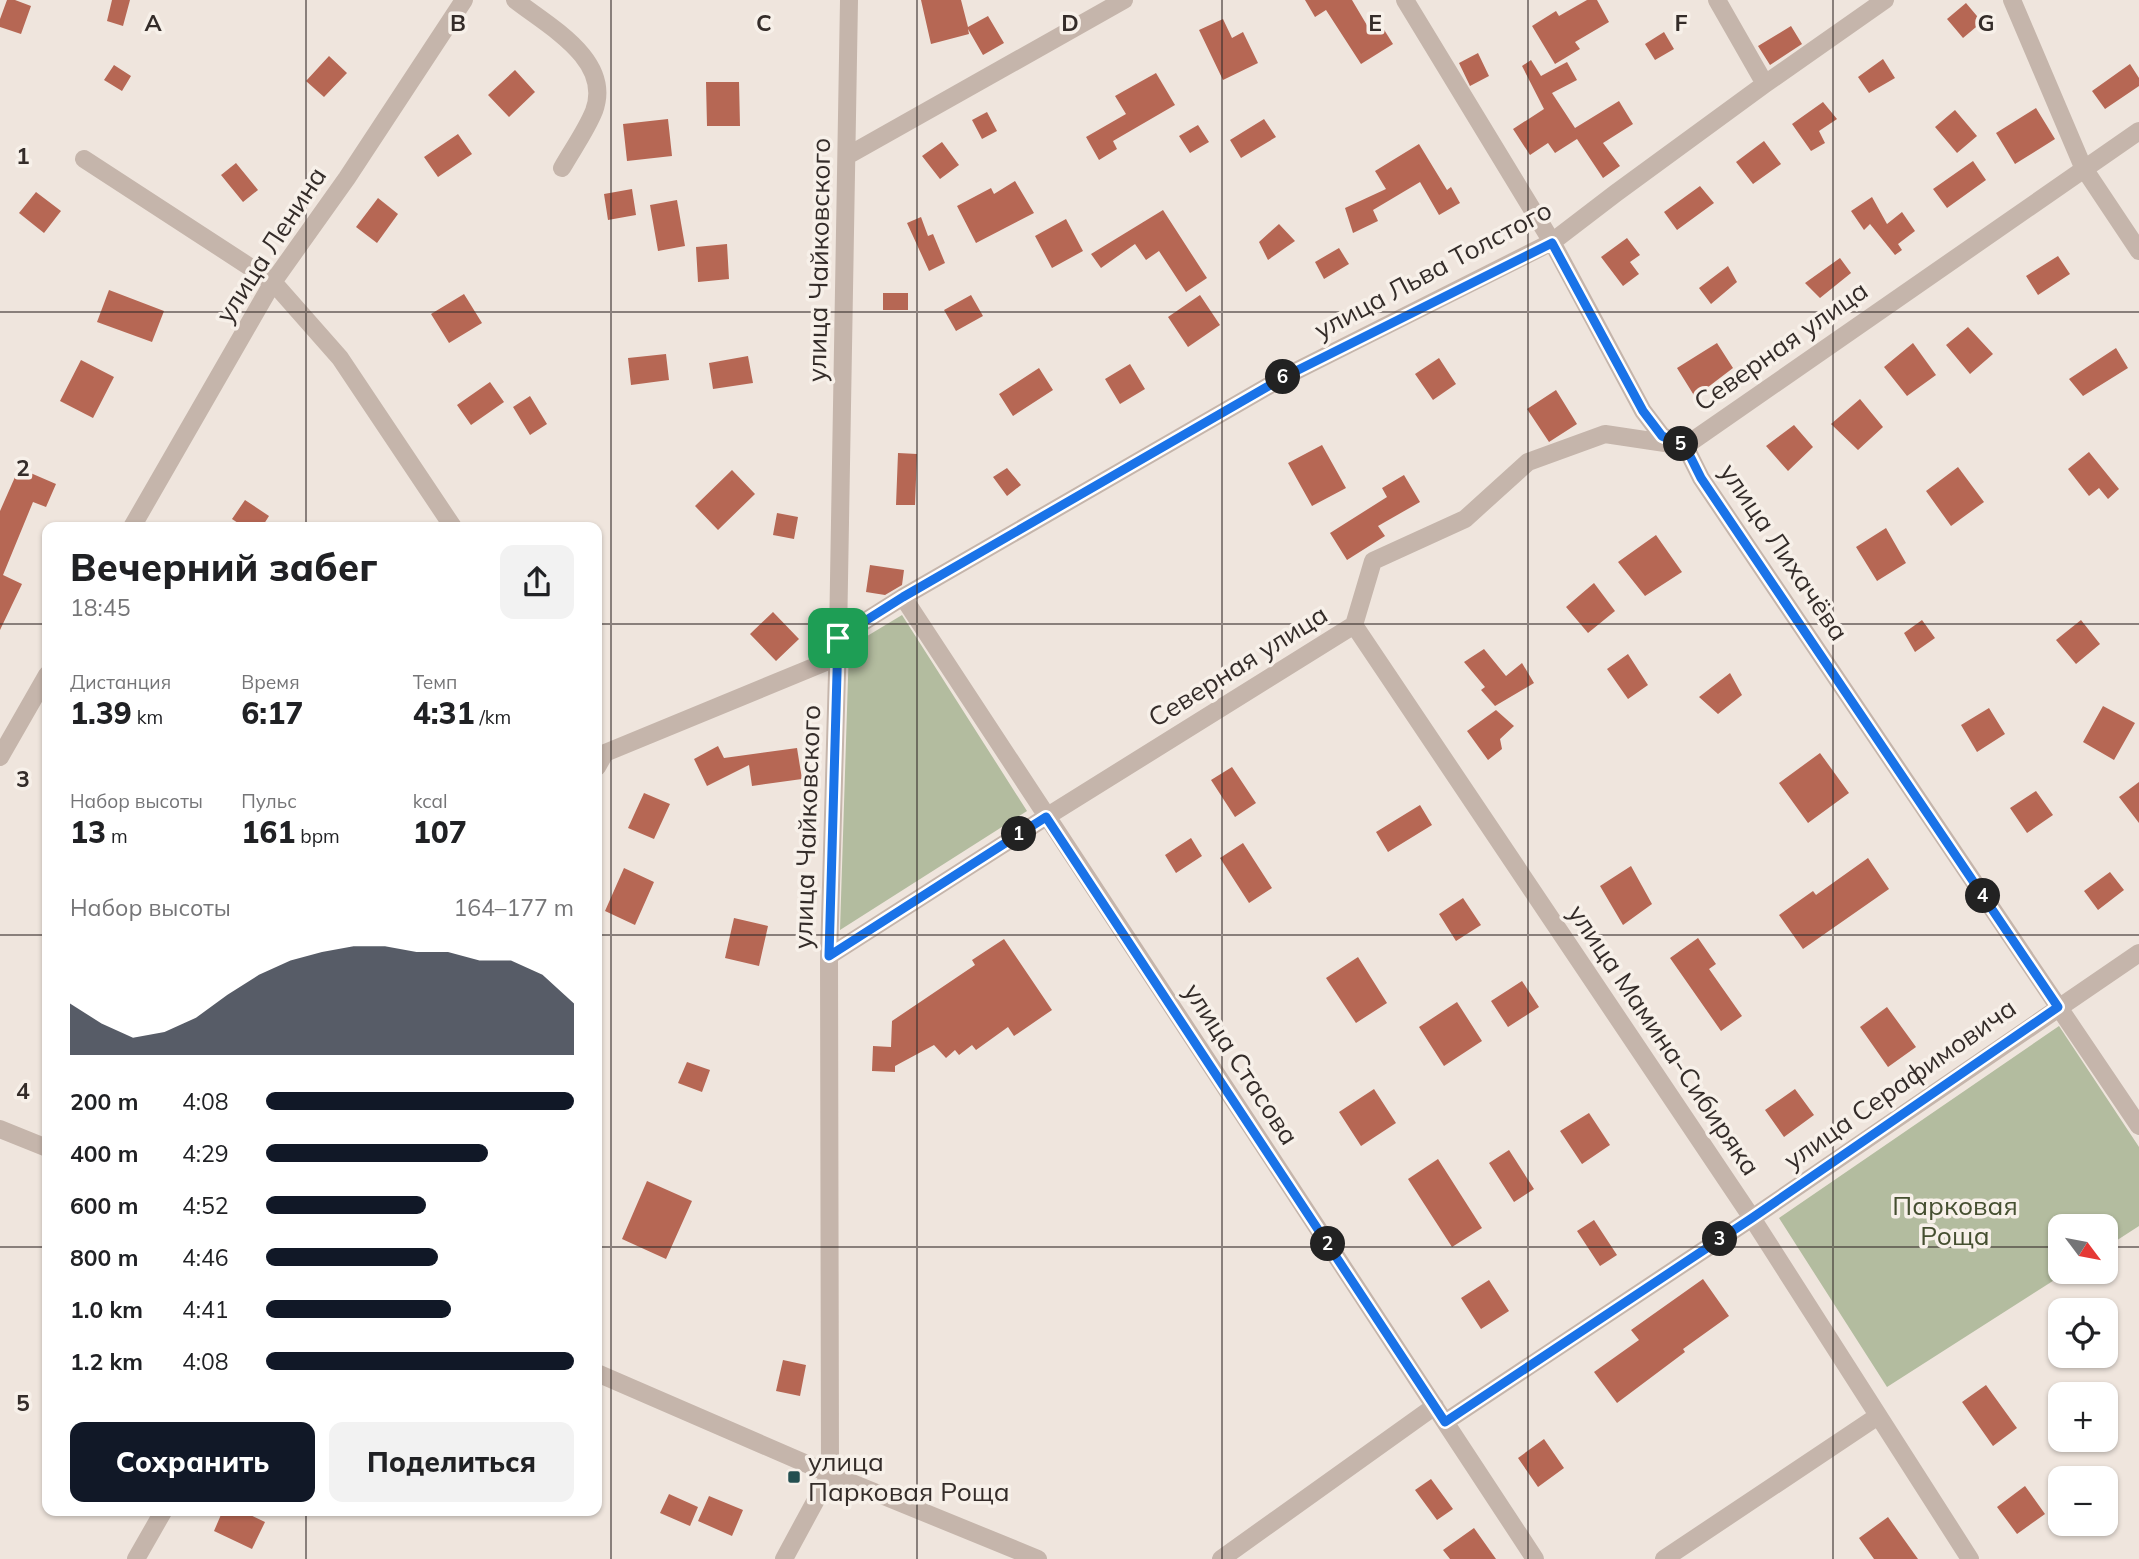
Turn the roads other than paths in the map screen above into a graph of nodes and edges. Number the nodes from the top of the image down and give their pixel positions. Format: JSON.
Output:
{"nodes":[{"id":1,"x":464,"y":0,"type":"edge"},
{"id":2,"x":515,"y":0,"type":"edge"},
{"id":3,"x":849,"y":0,"type":"edge"},
{"id":4,"x":1124,"y":0,"type":"edge"},
{"id":5,"x":1405,"y":0,"type":"edge"},
{"id":6,"x":1717,"y":0,"type":"edge"},
{"id":7,"x":1885,"y":0,"type":"edge"},
{"id":8,"x":2012,"y":0,"type":"edge"},
{"id":9,"x":1765,"y":83,"type":"junction"},
{"id":10,"x":2139,"y":131,"type":"edge"},
{"id":11,"x":847,"y":156,"type":"junction"},
{"id":12,"x":84,"y":159,"type":"dead end"},
{"id":13,"x":2083,"y":167,"type":"junction"},
{"id":14,"x":562,"y":168,"type":"dead end"},
{"id":15,"x":1552,"y":243,"type":"junction"},
{"id":16,"x":2139,"y":251,"type":"edge"},
{"id":17,"x":272,"y":282,"type":"junction"},
{"id":18,"x":1685,"y":446,"type":"junction"},
{"id":19,"x":135,"y":522,"type":"edge"},
{"id":20,"x":450,"y":522,"type":"edge"},
{"id":21,"x":903,"y":597,"type":"junction"},
{"id":22,"x":1354,"y":625,"type":"junction"},
{"id":23,"x":838,"y":638,"type":"junction"},
{"id":24,"x":838,"y":657,"type":"junction"},
{"id":25,"x":42,"y":684,"type":"edge"},
{"id":26,"x":602,"y":753,"type":"edge"},
{"id":27,"x":0,"y":757,"type":"edge"},
{"id":28,"x":1046,"y":817,"type":"junction"},
{"id":29,"x":2139,"y":953,"type":"edge"},
{"id":30,"x":829,"y":956,"type":"junction"},
{"id":31,"x":2058,"y":1007,"type":"junction"},
{"id":32,"x":2139,"y":1126,"type":"edge"},
{"id":33,"x":0,"y":1129,"type":"edge"},
{"id":34,"x":42,"y":1145,"type":"edge"},
{"id":35,"x":1752,"y":1218,"type":"junction"},
{"id":36,"x":602,"y":1375,"type":"edge"},
{"id":37,"x":1435,"y":1406,"type":"junction"},
{"id":38,"x":1878,"y":1416,"type":"junction"},
{"id":39,"x":1445,"y":1422,"type":"junction"},
{"id":40,"x":830,"y":1474,"type":"junction"},
{"id":41,"x":161,"y":1516,"type":"edge"},
{"id":42,"x":136,"y":1559,"type":"edge"},
{"id":43,"x":784,"y":1559,"type":"edge"},
{"id":44,"x":1038,"y":1559,"type":"edge"},
{"id":45,"x":1221,"y":1559,"type":"edge"},
{"id":46,"x":1535,"y":1559,"type":"edge"},
{"id":47,"x":1664,"y":1559,"type":"edge"},
{"id":48,"x":1969,"y":1559,"type":"edge"}],
"edges":[{"from":1,"to":17,"type":"street","name":"улица Ленина"},
{"from":2,"to":14,"type":"street"},
{"from":3,"to":11,"type":"street","name":"улица Чайковского"},
{"from":4,"to":11,"type":"street"},
{"from":5,"to":15,"type":"street"},
{"from":6,"to":9,"type":"street"},
{"from":7,"to":9,"type":"street","name":"улица Льва Толстого"},
{"from":8,"to":13,"type":"street"},
{"from":9,"to":15,"type":"street","name":"улица Льва Толстого"},
{"from":10,"to":13,"type":"street","name":"Северная улица"},
{"from":11,"to":23,"type":"street","name":"улица Чайковского"},
{"from":12,"to":17,"type":"street"},
{"from":13,"to":16,"type":"street"},
{"from":13,"to":18,"type":"street","name":"Северная улица"},
{"from":15,"to":18,"type":"street"},
{"from":15,"to":21,"type":"street","name":"улица Льва Толстого"},
{"from":17,"to":19,"type":"street","name":"улица Ленина"},
{"from":17,"to":20,"type":"street"},
{"from":18,"to":22,"type":"street","name":"Северная улица"},
{"from":18,"to":31,"type":"street","name":"улица Лихачёва"},
{"from":21,"to":23,"type":"street","name":"улица Льва Толстого"},
{"from":21,"to":28,"type":"street","name":"улица Стасова"},
{"from":22,"to":28,"type":"street","name":"Северная улица"},
{"from":22,"to":35,"type":"street","name":"улица Мамина-Сибиряка"},
{"from":23,"to":24,"type":"street","name":"улица Чайковского"},
{"from":24,"to":26,"type":"street"},
{"from":24,"to":30,"type":"street","name":"улица Чайковского"},
{"from":25,"to":27,"type":"street"},
{"from":28,"to":30,"type":"street","name":"Северная улица"},
{"from":28,"to":37,"type":"street","name":"улица Стасова"},
{"from":29,"to":31,"type":"street","name":"улица Серафимовича"},
{"from":30,"to":40,"type":"street","name":"улица Чайковского"},
{"from":31,"to":32,"type":"street","name":"улица Лихачёва"},
{"from":31,"to":35,"type":"street","name":"улица Серафимовича"},
{"from":33,"to":34,"type":"street"},
{"from":35,"to":38,"type":"street","name":"улица Мамина-Сибиряка"},
{"from":35,"to":39,"type":"street","name":"улица Серафимовича"},
{"from":36,"to":40,"type":"street"},
{"from":37,"to":39,"type":"street","name":"улица Стасова"},
{"from":37,"to":45,"type":"street"},
{"from":38,"to":47,"type":"street"},
{"from":38,"to":48,"type":"street","name":"улица Мамина-Сибиряка"},
{"from":39,"to":46,"type":"street","name":"улица Стасова"},
{"from":40,"to":43,"type":"street","name":"улица Чайковского"},
{"from":40,"to":44,"type":"street"},
{"from":41,"to":42,"type":"street"}]}
